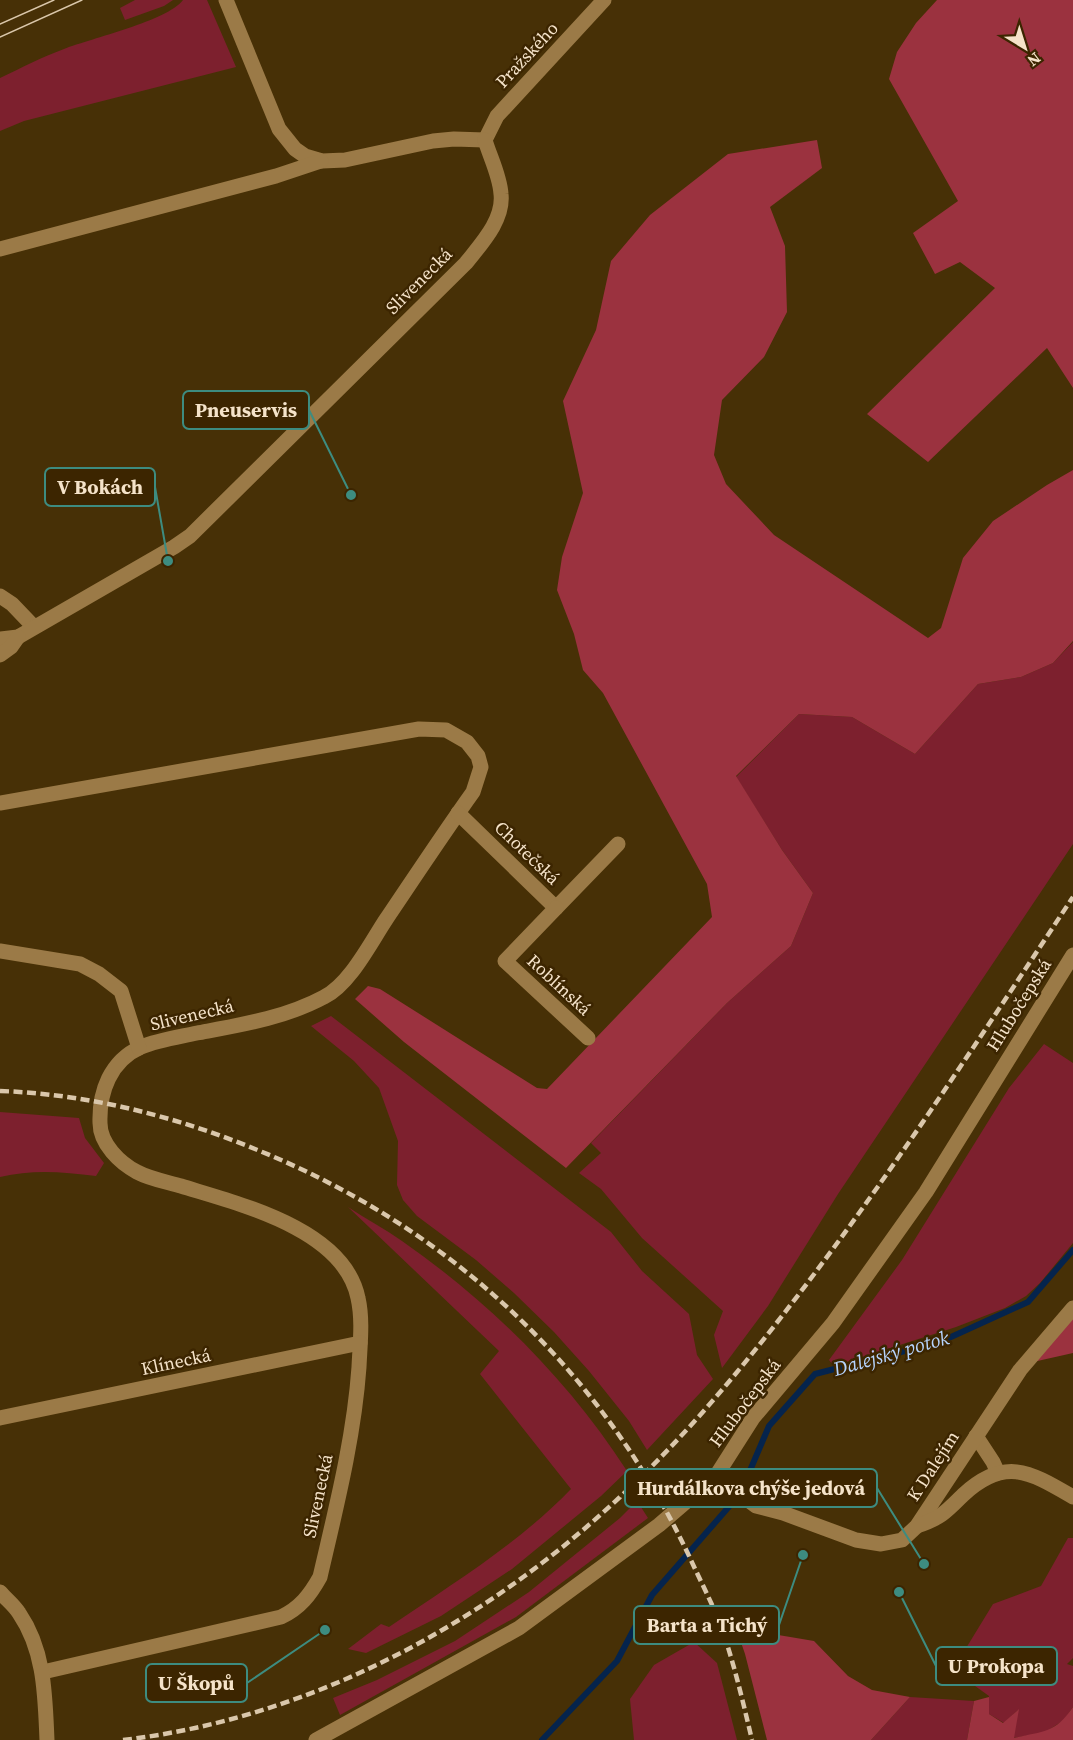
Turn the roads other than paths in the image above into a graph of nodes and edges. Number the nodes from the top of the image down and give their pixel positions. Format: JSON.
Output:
{"nodes":[{"id":1,"x":226,"y":0,"type":"edge"},
{"id":2,"x":604,"y":0,"type":"edge"},
{"id":3,"x":485,"y":140,"type":"junction"},
{"id":4,"x":322,"y":161,"type":"junction"},
{"id":5,"x":0,"y":249,"type":"edge"},
{"id":6,"x":0,"y":596,"type":"edge"},
{"id":7,"x":34,"y":627,"type":"junction"},
{"id":8,"x":18,"y":637,"type":"junction"},
{"id":9,"x":0,"y":639,"type":"edge"},
{"id":10,"x":0,"y":655,"type":"edge"},
{"id":11,"x":0,"y":803,"type":"edge"},
{"id":12,"x":458,"y":813,"type":"junction"},
{"id":13,"x":618,"y":844,"type":"dead end"},
{"id":14,"x":556,"y":908,"type":"junction"},
{"id":15,"x":0,"y":951,"type":"edge"},
{"id":16,"x":1073,"y":955,"type":"edge"},
{"id":17,"x":588,"y":1038,"type":"dead end"},
{"id":18,"x":139,"y":1048,"type":"junction"},
{"id":19,"x":1073,"y":1308,"type":"edge"},
{"id":20,"x":360,"y":1342,"type":"junction"},
{"id":21,"x":0,"y":1418,"type":"edge"},
{"id":22,"x":976,"y":1436,"type":"junction"},
{"id":23,"x":998,"y":1473,"type":"junction"},
{"id":24,"x":716,"y":1476,"type":"junction"},
{"id":25,"x":1073,"y":1497,"type":"edge"},
{"id":26,"x":917,"y":1526,"type":"junction"},
{"id":27,"x":0,"y":1592,"type":"edge"},
{"id":28,"x":43,"y":1672,"type":"junction"},
{"id":29,"x":47,"y":1740,"type":"edge"},
{"id":30,"x":316,"y":1740,"type":"edge"}],
"edges":[{"from":1,"to":4,"type":"street"},
{"from":2,"to":3,"type":"street","name":"Pražského"},
{"from":3,"to":4,"type":"street"},
{"from":3,"to":7,"type":"street","name":"Slivenecká"},
{"from":4,"to":5,"type":"street"},
{"from":6,"to":7,"type":"street"},
{"from":7,"to":8,"type":"street","name":"Slivenecká"},
{"from":8,"to":9,"type":"street","name":"Slivenecká"},
{"from":8,"to":10,"type":"street","name":"Slivenecká"},
{"from":11,"to":12,"type":"street","name":"Slivenecká"},
{"from":12,"to":14,"type":"street","name":"Chotečská"},
{"from":12,"to":18,"type":"street","name":"Slivenecká"},
{"from":13,"to":14,"type":"street","name":"Chotečská"},
{"from":14,"to":17,"type":"street","name":"Roblínská"},
{"from":15,"to":18,"type":"street"},
{"from":16,"to":24,"type":"street","name":"Hlubočepská"},
{"from":18,"to":20,"type":"street","name":"Slivenecká"},
{"from":19,"to":22,"type":"street","name":"K Dalejím"},
{"from":20,"to":21,"type":"street","name":"Klínecká"},
{"from":20,"to":28,"type":"street","name":"Slivenecká"},
{"from":22,"to":23,"type":"street"},
{"from":22,"to":26,"type":"street","name":"K Dalejím"},
{"from":23,"to":25,"type":"street"},
{"from":23,"to":26,"type":"street"},
{"from":24,"to":26,"type":"street","name":"K Dalejím"},
{"from":24,"to":30,"type":"street","name":"Hlubočepská"},
{"from":27,"to":28,"type":"street"},
{"from":28,"to":29,"type":"street"}]}
